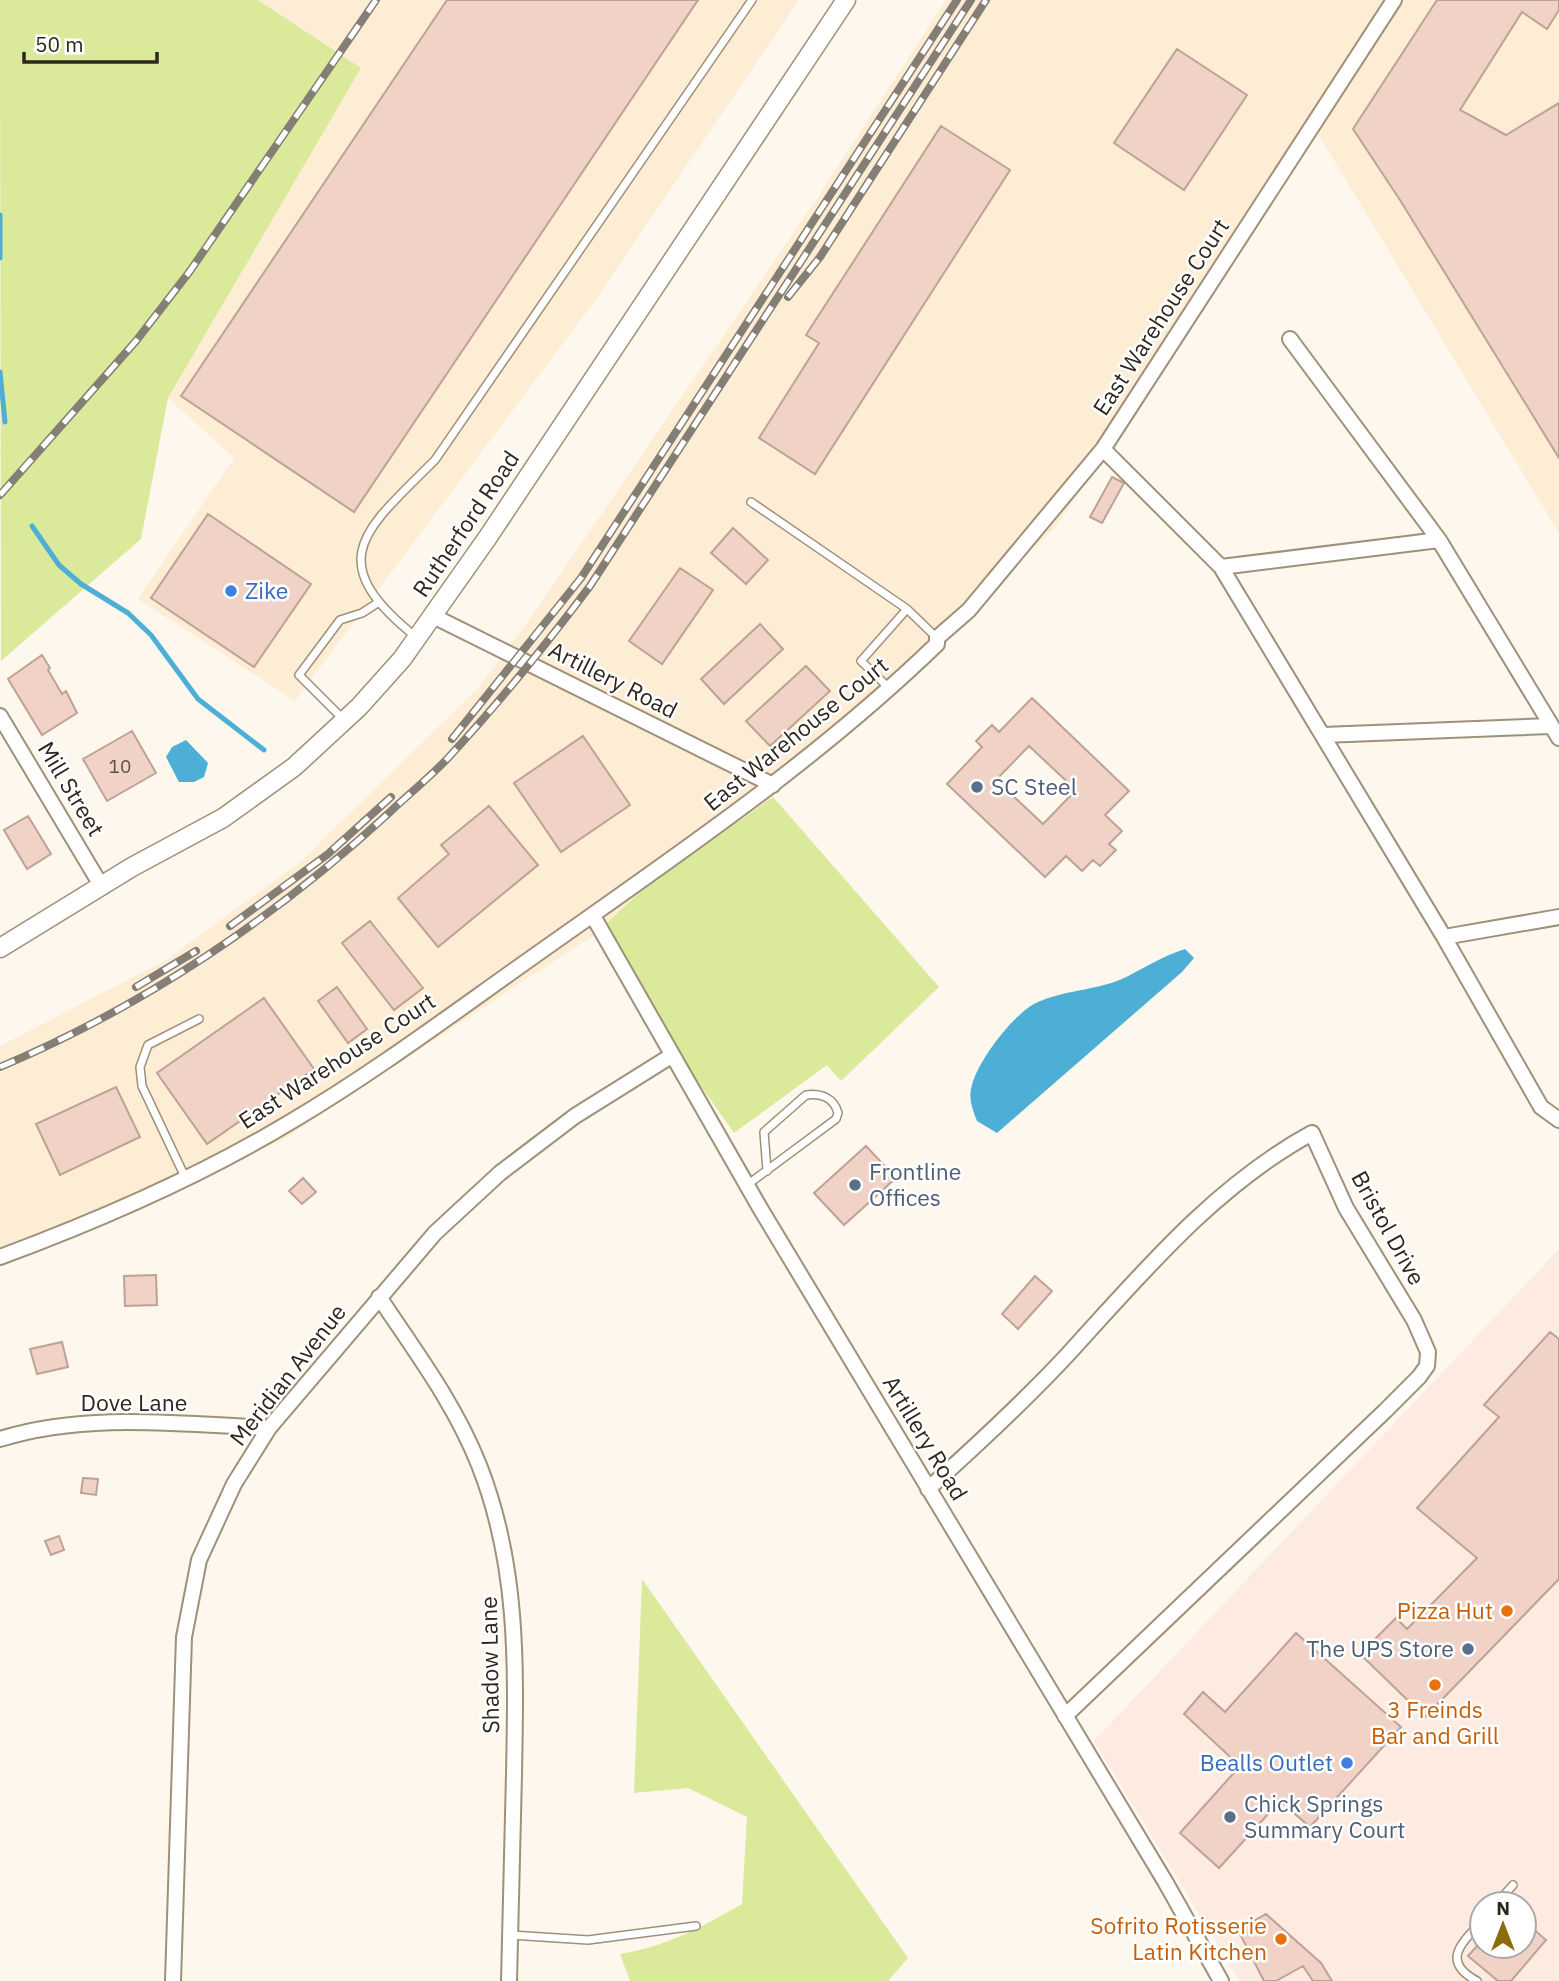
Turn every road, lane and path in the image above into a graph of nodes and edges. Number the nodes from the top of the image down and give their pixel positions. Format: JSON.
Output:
{"nodes":[{"id":1,"x":752,"y":0,"type":"edge"},
{"id":2,"x":845,"y":0,"type":"edge"},
{"id":3,"x":1394,"y":0,"type":"edge"},
{"id":4,"x":1290,"y":340,"type":"dead end"},
{"id":5,"x":1103,"y":449,"type":"junction"},
{"id":6,"x":751,"y":502,"type":"dead end"},
{"id":7,"x":1439,"y":540,"type":"junction"},
{"id":8,"x":1221,"y":567,"type":"junction"},
{"id":9,"x":379,"y":602,"type":"junction"},
{"id":10,"x":907,"y":609,"type":"junction"},
{"id":11,"x":433,"y":616,"type":"junction"},
{"id":12,"x":417,"y":638,"type":"junction"},
{"id":13,"x":937,"y":638,"type":"junction"},
{"id":14,"x":890,"y":689,"type":"junction"},
{"id":15,"x":1,"y":720,"type":"edge"},
{"id":16,"x":345,"y":720,"type":"junction"},
{"id":17,"x":1550,"y":726,"type":"junction"},
{"id":18,"x":1324,"y":735,"type":"junction"},
{"id":19,"x":1559,"y":738,"type":"edge"},
{"id":20,"x":773,"y":785,"type":"junction"},
{"id":21,"x":102,"y":887,"type":"junction"},
{"id":22,"x":593,"y":916,"type":"junction"},
{"id":23,"x":1559,"y":917,"type":"edge"},
{"id":24,"x":1444,"y":937,"type":"junction"},
{"id":25,"x":0,"y":948,"type":"edge"},
{"id":26,"x":199,"y":1019,"type":"dead end"},
{"id":27,"x":671,"y":1056,"type":"junction"},
{"id":28,"x":1541,"y":1107,"type":"junction"},
{"id":29,"x":1559,"y":1107,"type":"edge"},
{"id":30,"x":1559,"y":1120,"type":"edge"},
{"id":31,"x":767,"y":1171,"type":"junction"},
{"id":32,"x":185,"y":1177,"type":"junction"},
{"id":33,"x":747,"y":1185,"type":"junction"},
{"id":34,"x":0,"y":1257,"type":"edge"},
{"id":35,"x":379,"y":1297,"type":"junction"},
{"id":36,"x":269,"y":1428,"type":"junction"},
{"id":37,"x":0,"y":1439,"type":"edge"},
{"id":38,"x":928,"y":1489,"type":"junction"},
{"id":39,"x":1065,"y":1716,"type":"junction"},
{"id":40,"x":1513,"y":1885,"type":"dead end"},
{"id":41,"x":1509,"y":1890,"type":"edge"},
{"id":42,"x":696,"y":1926,"type":"dead end"},
{"id":43,"x":510,"y":1935,"type":"junction"},
{"id":44,"x":1468,"y":1937,"type":"edge"},
{"id":45,"x":173,"y":1981,"type":"edge"},
{"id":46,"x":509,"y":1981,"type":"edge"},
{"id":47,"x":1221,"y":1981,"type":"edge"},
{"id":48,"x":1477,"y":1981,"type":"edge"}],
"edges":[{"from":1,"to":9,"type":"lane"},
{"from":2,"to":11,"type":"street","name":"Rutherford Road"},
{"from":3,"to":5,"type":"street","name":"East Warehouse Court"},
{"from":4,"to":7,"type":"street"},
{"from":5,"to":8,"type":"street"},
{"from":5,"to":13,"type":"street","name":"East Warehouse Court"},
{"from":6,"to":10,"type":"lane"},
{"from":7,"to":8,"type":"street"},
{"from":7,"to":17,"type":"street"},
{"from":8,"to":18,"type":"street"},
{"from":9,"to":12,"type":"lane"},
{"from":9,"to":16,"type":"lane"},
{"from":10,"to":13,"type":"lane"},
{"from":10,"to":14,"type":"lane"},
{"from":11,"to":12,"type":"street","name":"Rutherford Road"},
{"from":11,"to":20,"type":"street","name":"Artillery Road"},
{"from":12,"to":16,"type":"street","name":"Rutherford Road"},
{"from":13,"to":14,"type":"street","name":"East Warehouse Court"},
{"from":14,"to":20,"type":"street","name":"East Warehouse Court"},
{"from":15,"to":21,"type":"street","name":"Mill Street"},
{"from":16,"to":21,"type":"street","name":"Rutherford Road"},
{"from":17,"to":18,"type":"street"},
{"from":17,"to":19,"type":"street"},
{"from":18,"to":24,"type":"street"},
{"from":20,"to":22,"type":"street","name":"East Warehouse Court"},
{"from":21,"to":25,"type":"street","name":"Rutherford Road"},
{"from":22,"to":27,"type":"street","name":"Artillery Road"},
{"from":22,"to":32,"type":"street","name":"East Warehouse Court"},
{"from":23,"to":24,"type":"street"},
{"from":24,"to":28,"type":"street"},
{"from":26,"to":32,"type":"lane"},
{"from":27,"to":33,"type":"street","name":"Artillery Road"},
{"from":27,"to":35,"type":"street","name":"Meridian Avenue"},
{"from":28,"to":29,"type":"street"},
{"from":28,"to":30,"type":"street"},
{"from":31,"to":31,"type":"lane"},
{"from":31,"to":33,"type":"lane"},
{"from":32,"to":34,"type":"street","name":"East Warehouse Court"},
{"from":33,"to":38,"type":"street","name":"Artillery Road"},
{"from":35,"to":36,"type":"street","name":"Meridian Avenue"},
{"from":35,"to":43,"type":"street","name":"Shadow Lane"},
{"from":36,"to":37,"type":"street","name":"Dove Lane"},
{"from":36,"to":45,"type":"street","name":"Meridian Avenue"},
{"from":38,"to":39,"type":"street","name":"Artillery Road"},
{"from":38,"to":39,"type":"street","name":"Bristol Drive"},
{"from":39,"to":47,"type":"street","name":"Artillery Road"},
{"from":40,"to":41,"type":"lane"},
{"from":42,"to":43,"type":"lane"},
{"from":43,"to":46,"type":"street","name":"Shadow Lane"},
{"from":44,"to":48,"type":"lane"}]}
